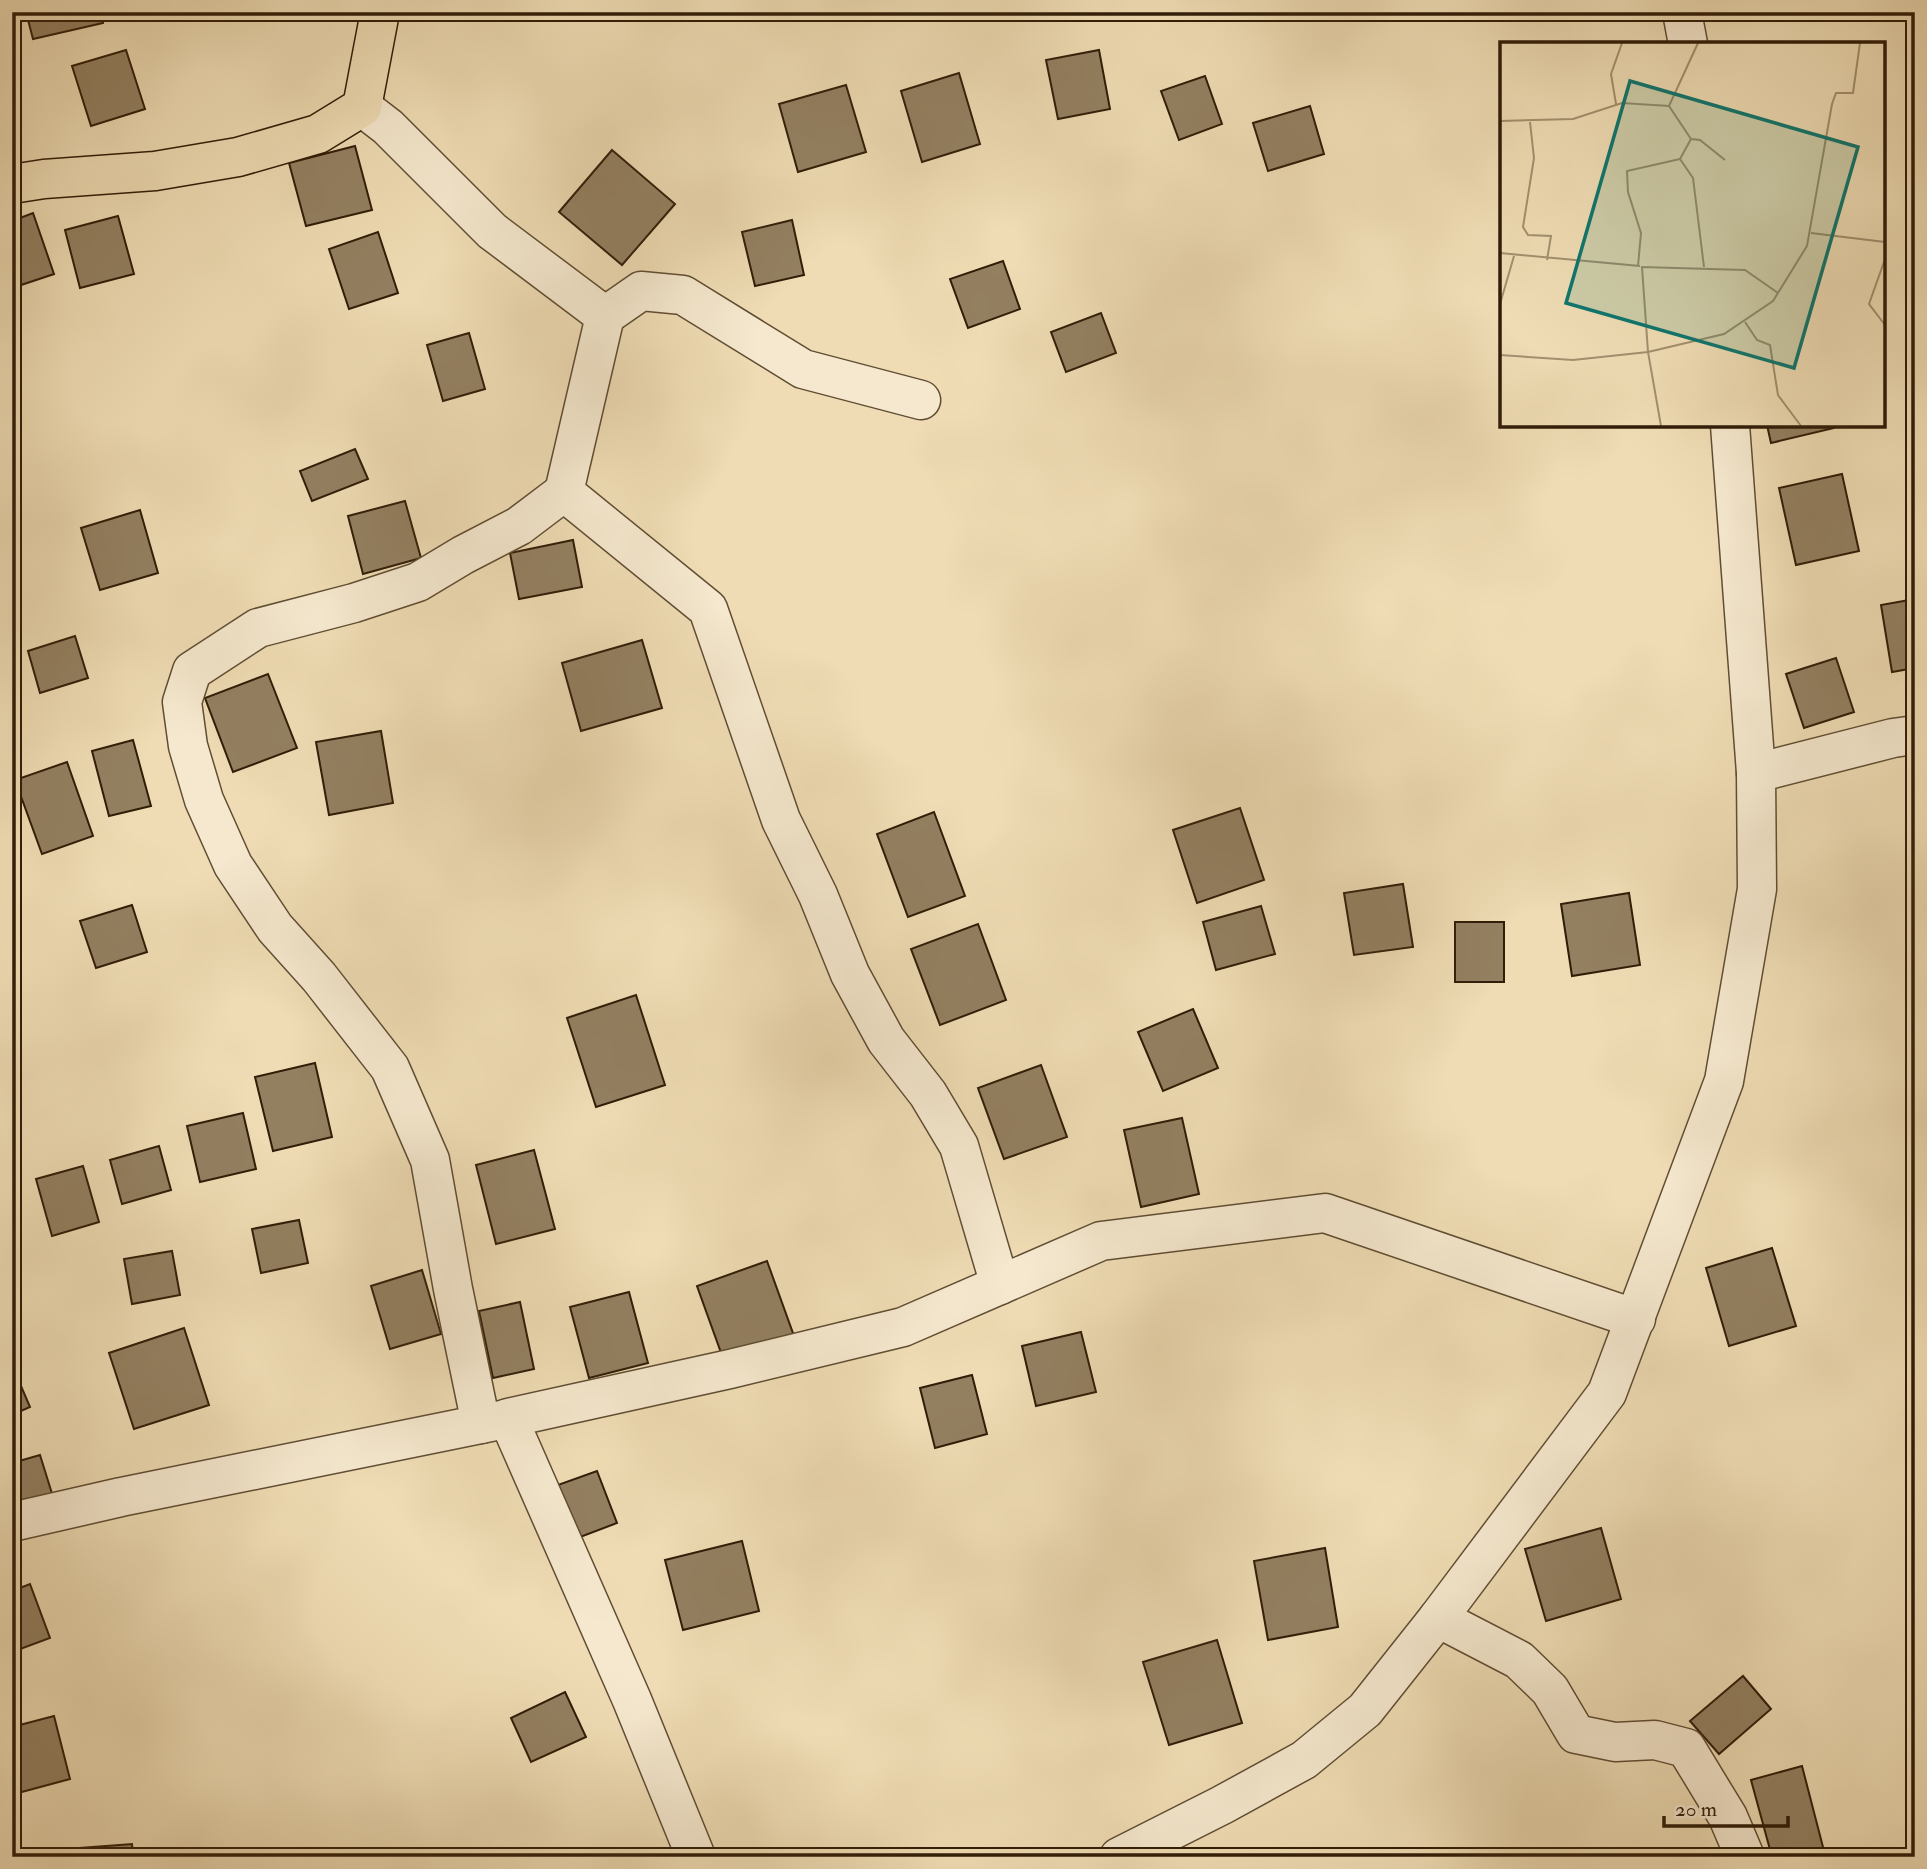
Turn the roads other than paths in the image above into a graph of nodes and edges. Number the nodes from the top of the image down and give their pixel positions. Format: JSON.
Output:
{"nodes":[{"id":1,"x":380,"y":12,"type":"edge"},
{"id":2,"x":1682,"y":12,"type":"edge"},
{"id":3,"x":1688,"y":42,"type":"edge"},
{"id":4,"x":362,"y":107,"type":"junction"},
{"id":5,"x":12,"y":184,"type":"edge"},
{"id":6,"x":606,"y":316,"type":"junction"},
{"id":7,"x":921,"y":400,"type":"dead end"},
{"id":8,"x":1730,"y":427,"type":"edge"},
{"id":9,"x":564,"y":492,"type":"junction"},
{"id":10,"x":1915,"y":735,"type":"edge"},
{"id":11,"x":1756,"y":773,"type":"junction"},
{"id":12,"x":1000,"y":1285,"type":"junction"},
{"id":13,"x":1636,"y":1319,"type":"junction"},
{"id":14,"x":494,"y":1421,"type":"junction"},
{"id":15,"x":12,"y":1521,"type":"edge"},
{"id":16,"x":1438,"y":1618,"type":"junction"},
{"id":17,"x":696,"y":1857,"type":"edge"},
{"id":18,"x":1119,"y":1857,"type":"edge"},
{"id":19,"x":1745,"y":1857,"type":"edge"}],
"edges":[{"from":1,"to":4,"type":"main road"},
{"from":2,"to":3,"type":"street"},
{"from":4,"to":5,"type":"main road"},
{"from":4,"to":6,"type":"street"},
{"from":6,"to":7,"type":"street"},
{"from":6,"to":9,"type":"street"},
{"from":8,"to":11,"type":"street"},
{"from":9,"to":12,"type":"street"},
{"from":9,"to":14,"type":"street"},
{"from":10,"to":11,"type":"street"},
{"from":11,"to":13,"type":"street"},
{"from":12,"to":13,"type":"street"},
{"from":12,"to":14,"type":"street"},
{"from":13,"to":16,"type":"street"},
{"from":14,"to":15,"type":"street"},
{"from":14,"to":17,"type":"street"},
{"from":16,"to":18,"type":"street"},
{"from":16,"to":19,"type":"street"}]}
